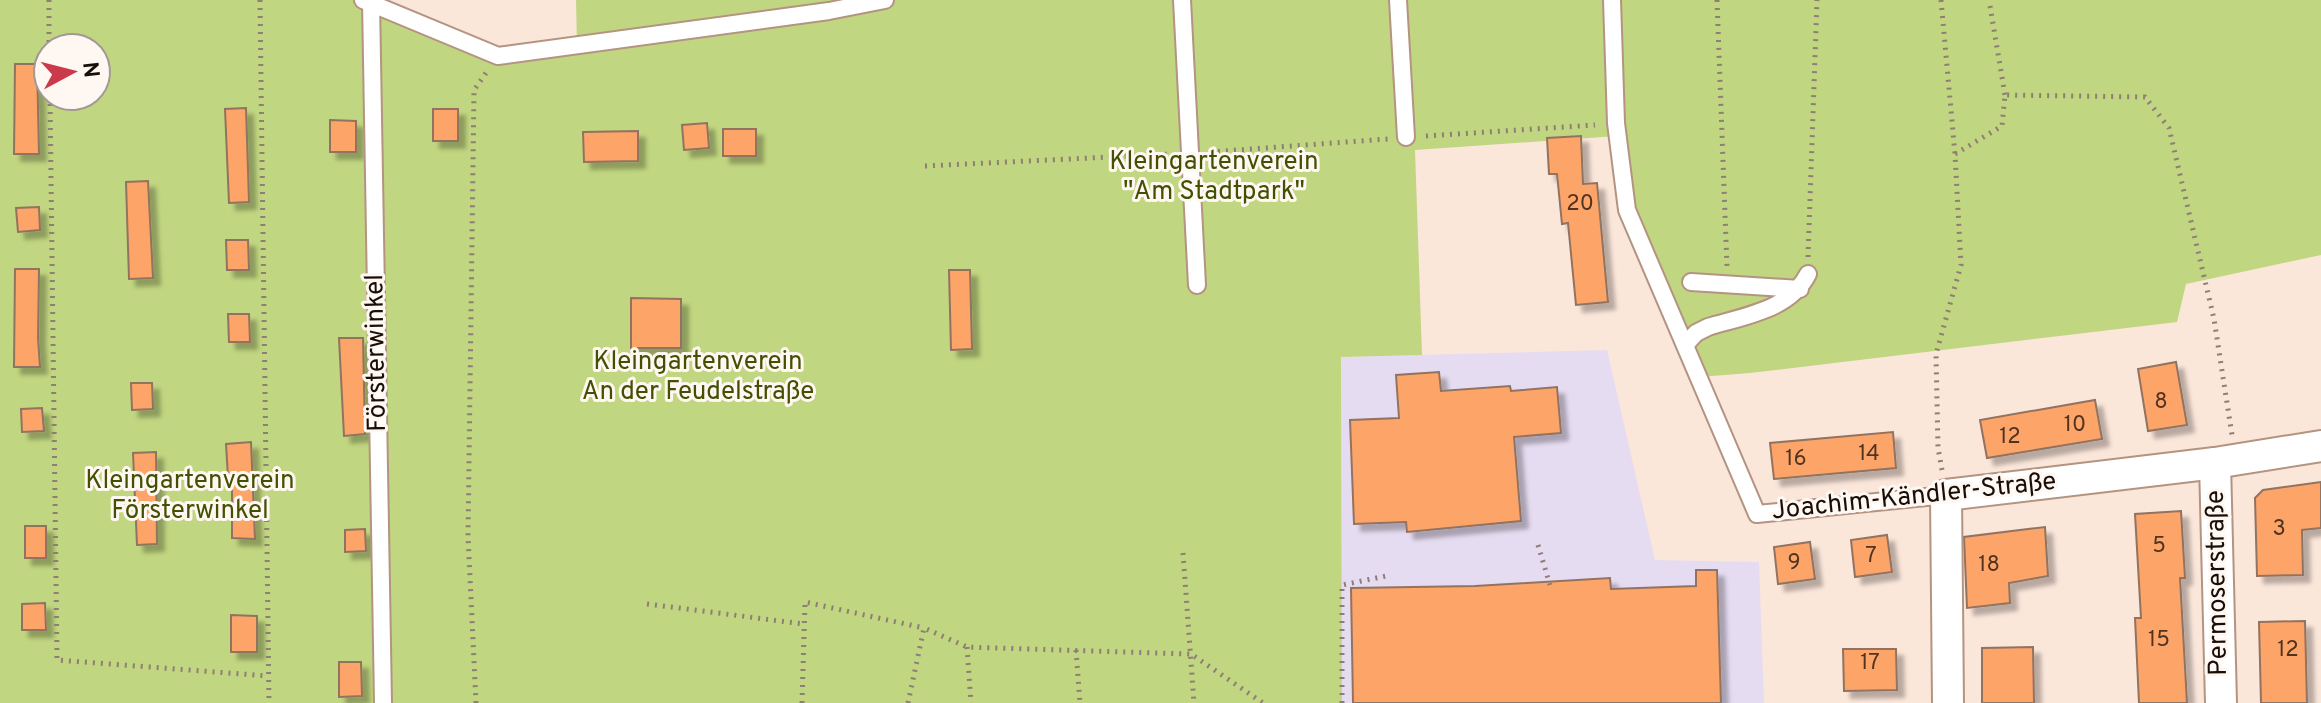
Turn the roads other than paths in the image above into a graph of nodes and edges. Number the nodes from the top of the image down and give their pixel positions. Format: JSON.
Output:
{"nodes":[{"id":1,"x":885,"y":0,"type":"edge"},
{"id":2,"x":1182,"y":0,"type":"edge"},
{"id":3,"x":1398,"y":0,"type":"edge"},
{"id":4,"x":1612,"y":0,"type":"edge"},
{"id":5,"x":368,"y":1,"type":"edge"},
{"id":6,"x":828,"y":6,"type":"edge"},
{"id":7,"x":1406,"y":137,"type":"road end"},
{"id":8,"x":1691,"y":282,"type":"dead end"},
{"id":9,"x":1197,"y":285,"type":"dead end"},
{"id":10,"x":1685,"y":345,"type":"junction"},
{"id":11,"x":2321,"y":446,"type":"edge"},
{"id":12,"x":2226,"y":461,"type":"junction"},
{"id":13,"x":1946,"y":495,"type":"junction"},
{"id":14,"x":383,"y":703,"type":"edge"},
{"id":15,"x":1948,"y":703,"type":"edge"},
{"id":16,"x":2221,"y":703,"type":"edge"}],
"edges":[{"from":1,"to":6,"type":"lane"},
{"from":2,"to":9,"type":"lane"},
{"from":3,"to":7,"type":"lane"},
{"from":4,"to":10,"type":"lane","name":"Joachim-Kändler-Straße"},
{"from":5,"to":6,"type":"lane","name":"Försterwinkel"},
{"from":5,"to":14,"type":"lane","name":"Försterwinkel"},
{"from":8,"to":10,"type":"lane"},
{"from":10,"to":13,"type":"lane","name":"Joachim-Kändler-Straße"},
{"from":11,"to":12,"type":"street","name":"Joachim-Kändler-Straße"},
{"from":12,"to":13,"type":"street","name":"Joachim-Kändler-Straße"},
{"from":12,"to":16,"type":"street","name":"Permoserstraße"},
{"from":13,"to":15,"type":"street"}]}
